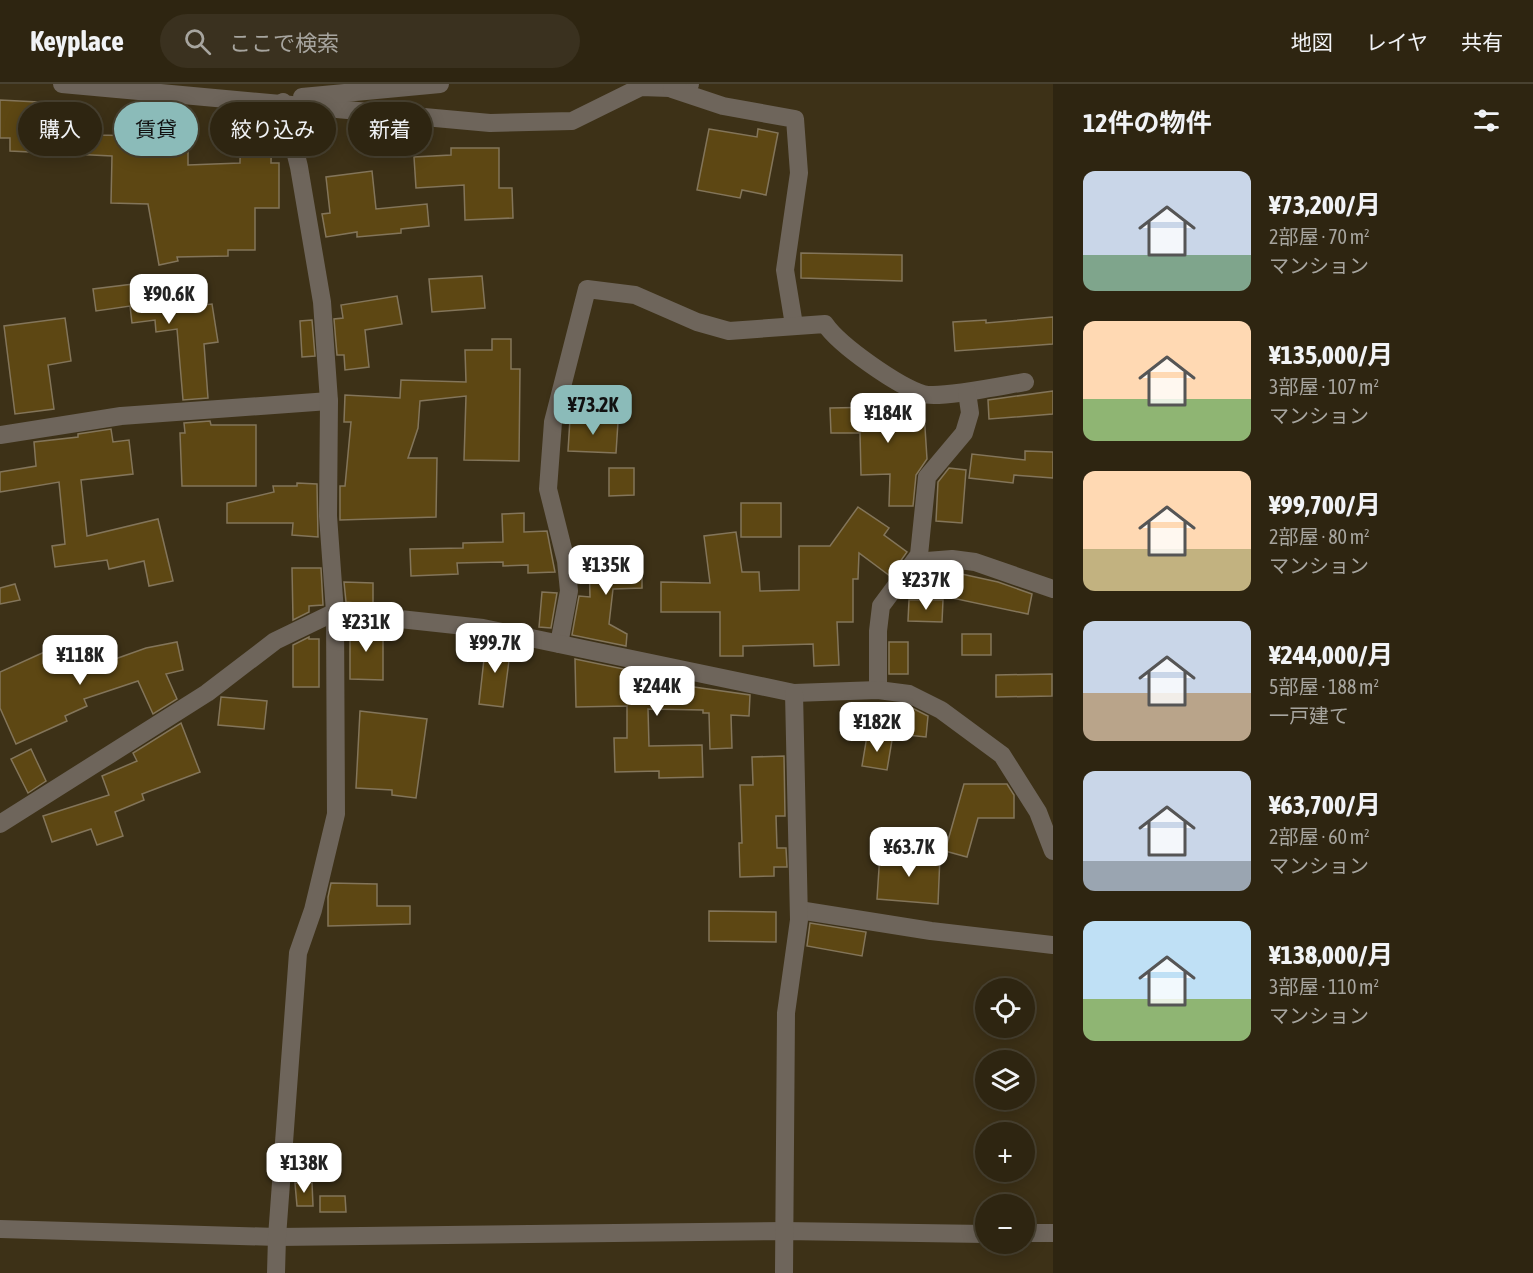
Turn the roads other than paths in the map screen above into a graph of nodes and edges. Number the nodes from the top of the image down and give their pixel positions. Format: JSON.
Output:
{"nodes":[{"id":1,"x":62,"y":84,"type":"edge"},
{"id":2,"x":440,"y":84,"type":"edge"},
{"id":3,"x":690,"y":84,"type":"edge"},
{"id":4,"x":670,"y":88,"type":"junction"},
{"id":5,"x":283,"y":102,"type":"joint"},
{"id":6,"x":336,"y":107,"type":"edge"},
{"id":7,"x":296,"y":156,"type":"edge"},
{"id":8,"x":794,"y":325,"type":"junction"},
{"id":9,"x":1025,"y":382,"type":"dead end"},
{"id":10,"x":967,"y":392,"type":"junction"},
{"id":11,"x":329,"y":401,"type":"junction"},
{"id":12,"x":0,"y":435,"type":"edge"},
{"id":13,"x":914,"y":562,"type":"junction"},
{"id":14,"x":1053,"y":589,"type":"edge"},
{"id":15,"x":334,"y":612,"type":"junction"},
{"id":16,"x":559,"y":645,"type":"junction"},
{"id":17,"x":878,"y":690,"type":"junction"},
{"id":18,"x":794,"y":693,"type":"junction"},
{"id":19,"x":0,"y":824,"type":"edge"},
{"id":20,"x":1053,"y":851,"type":"edge"},
{"id":21,"x":799,"y":910,"type":"junction"},
{"id":22,"x":1053,"y":945,"type":"edge"},
{"id":23,"x":0,"y":1229,"type":"edge"},
{"id":24,"x":784,"y":1232,"type":"junction"},
{"id":25,"x":1035,"y":1233,"type":"edge"},
{"id":26,"x":1053,"y":1233,"type":"edge"},
{"id":27,"x":975,"y":1234,"type":"edge"},
{"id":28,"x":277,"y":1237,"type":"junction"},
{"id":29,"x":276,"y":1273,"type":"edge"},
{"id":30,"x":784,"y":1273,"type":"edge"}],
"edges":[{"from":1,"to":5,"type":"street"},
{"from":2,"to":5,"type":"street"},
{"from":3,"to":4,"type":"street"},
{"from":4,"to":6,"type":"street"},
{"from":4,"to":8,"type":"street"},
{"from":7,"to":11,"type":"street"},
{"from":8,"to":10,"type":"street"},
{"from":8,"to":16,"type":"street"},
{"from":9,"to":10,"type":"street"},
{"from":10,"to":13,"type":"street"},
{"from":11,"to":12,"type":"street"},
{"from":11,"to":15,"type":"street"},
{"from":13,"to":14,"type":"street"},
{"from":13,"to":17,"type":"street"},
{"from":15,"to":16,"type":"street"},
{"from":15,"to":19,"type":"street"},
{"from":15,"to":28,"type":"street"},
{"from":16,"to":18,"type":"street"},
{"from":17,"to":18,"type":"street"},
{"from":17,"to":20,"type":"street"},
{"from":18,"to":21,"type":"street"},
{"from":21,"to":22,"type":"street"},
{"from":21,"to":24,"type":"street"},
{"from":23,"to":28,"type":"street"},
{"from":24,"to":27,"type":"street"},
{"from":24,"to":28,"type":"street"},
{"from":24,"to":30,"type":"street"},
{"from":25,"to":26,"type":"street"},
{"from":28,"to":29,"type":"street"}]}
